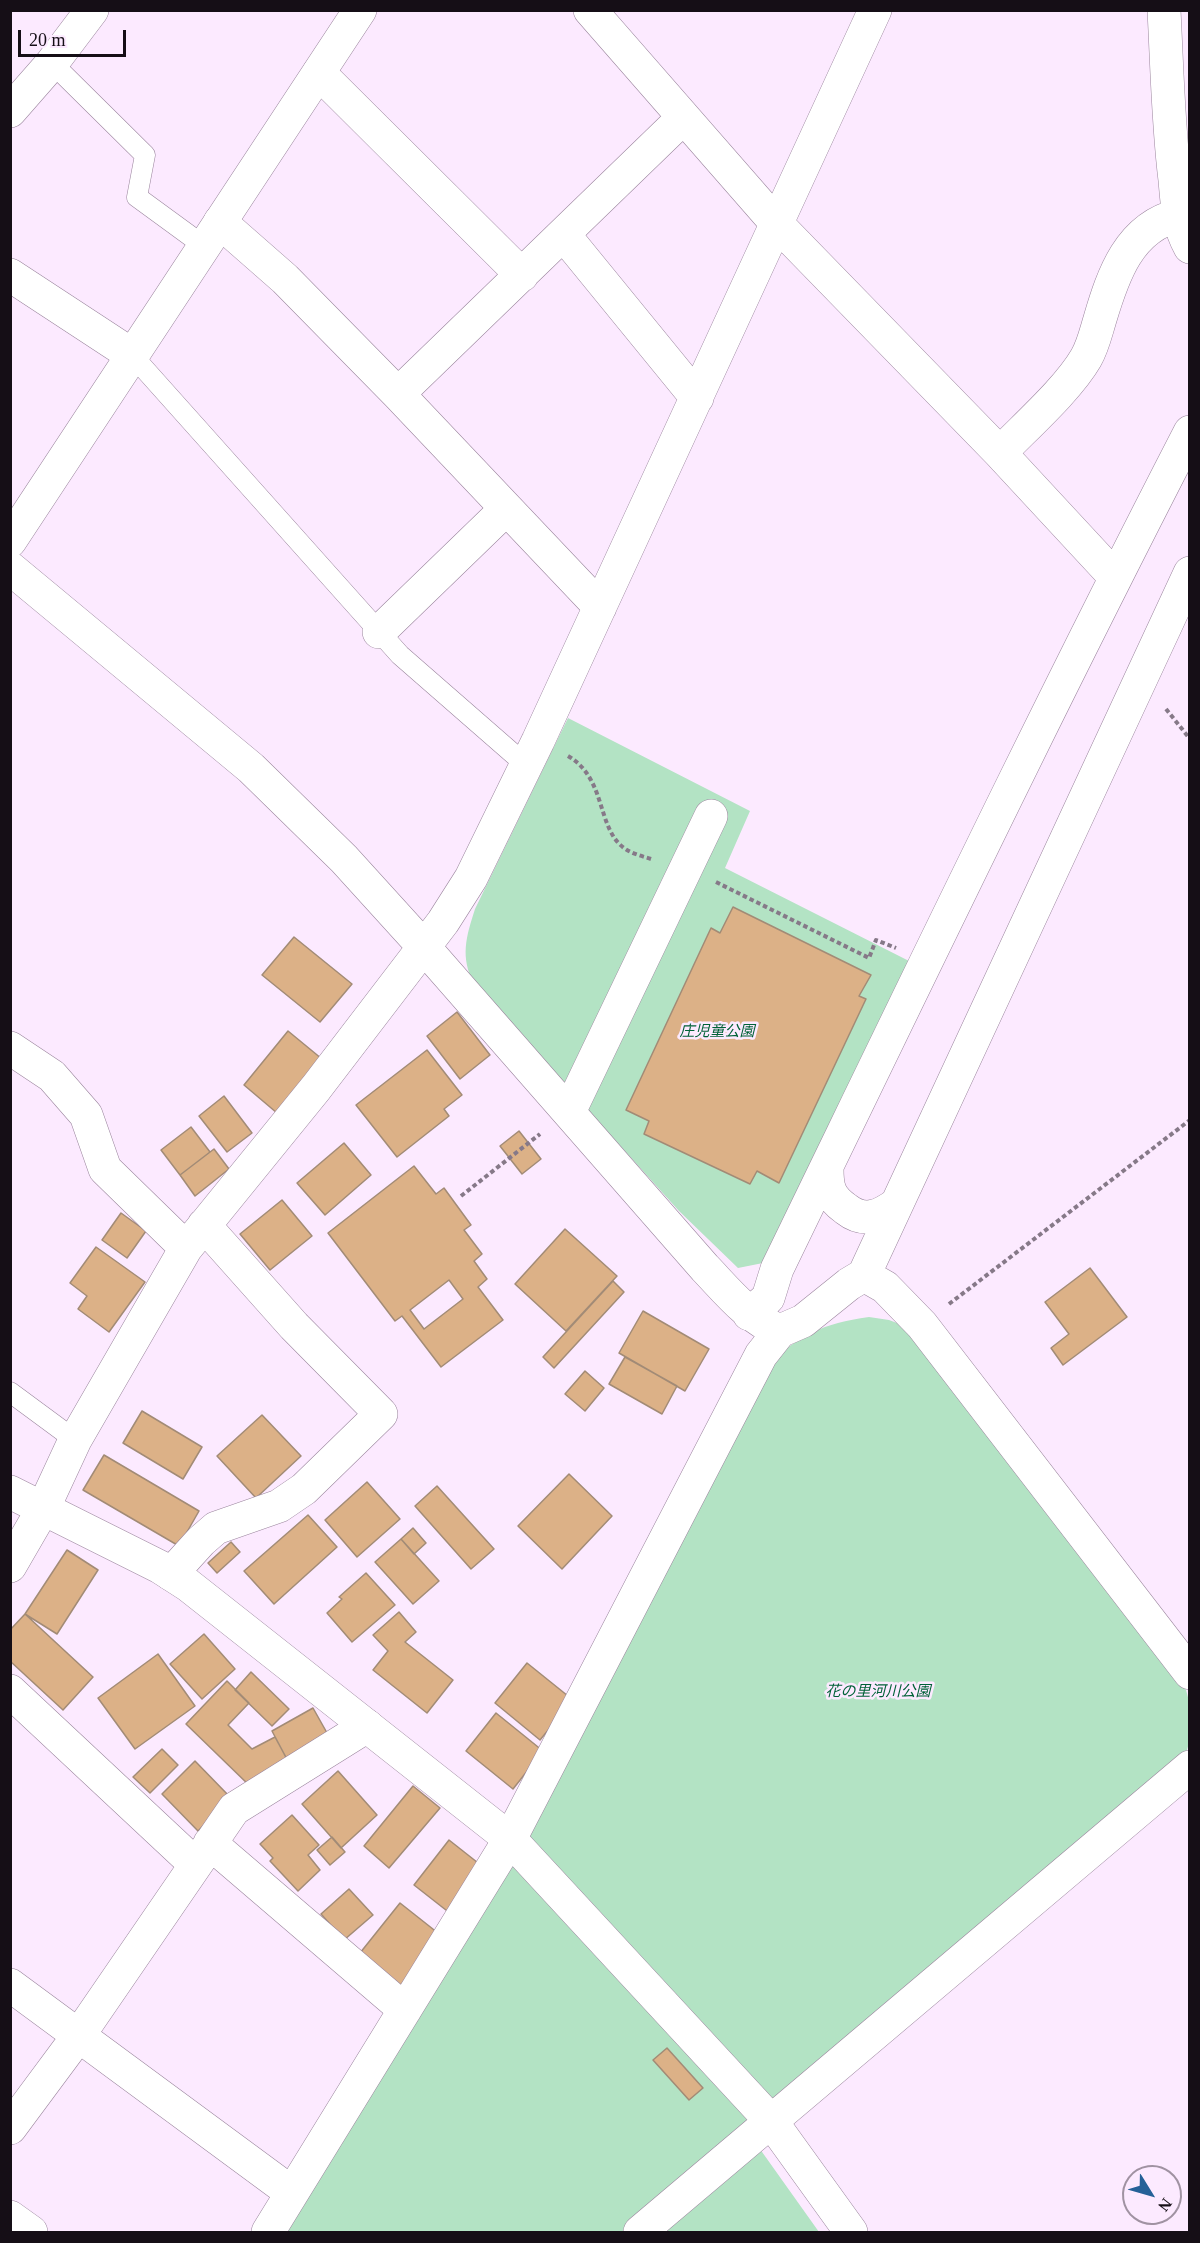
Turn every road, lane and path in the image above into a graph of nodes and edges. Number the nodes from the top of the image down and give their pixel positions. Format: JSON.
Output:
{"nodes":[{"id":1,"x":92,"y":10,"type":"edge"},
{"id":2,"x":360,"y":10,"type":"edge"},
{"id":3,"x":590,"y":10,"type":"edge"},
{"id":4,"x":875,"y":10,"type":"edge"},
{"id":5,"x":1164,"y":10,"type":"edge"},
{"id":6,"x":52,"y":63,"type":"junction"},
{"id":7,"x":319,"y":73,"type":"junction"},
{"id":8,"x":10,"y":111,"type":"edge"},
{"id":9,"x":683,"y":118,"type":"junction"},
{"id":10,"x":1179,"y":215,"type":"junction"},
{"id":11,"x":777,"y":224,"type":"junction"},
{"id":12,"x":212,"y":234,"type":"junction"},
{"id":13,"x":564,"y":235,"type":"junction"},
{"id":14,"x":1190,"y":247,"type":"edge"},
{"id":15,"x":10,"y":275,"type":"edge"},
{"id":16,"x":522,"y":275,"type":"junction"},
{"id":17,"x":132,"y":356,"type":"junction"},
{"id":18,"x":398,"y":394,"type":"junction"},
{"id":19,"x":697,"y":398,"type":"junction"},
{"id":20,"x":1190,"y":432,"type":"edge"},
{"id":21,"x":1000,"y":453,"type":"junction"},
{"id":22,"x":506,"y":509,"type":"junction"},
{"id":23,"x":10,"y":541,"type":"edge"},
{"id":24,"x":10,"y":568,"type":"edge"},
{"id":25,"x":1190,"y":573,"type":"edge"},
{"id":26,"x":1115,"y":577,"type":"junction"},
{"id":27,"x":600,"y":607,"type":"junction"},
{"id":28,"x":379,"y":632,"type":"junction"},
{"id":29,"x":532,"y":753,"type":"junction"},
{"id":30,"x":711,"y":816,"type":"dead end"},
{"id":31,"x":685,"y":870,"type":"junction"},
{"id":32,"x":423,"y":946,"type":"junction"},
{"id":33,"x":927,"y":961,"type":"junction"},
{"id":34,"x":10,"y":1048,"type":"edge"},
{"id":35,"x":569,"y":1112,"type":"junction"},
{"id":36,"x":1190,"y":1120,"type":"edge"},
{"id":37,"x":827,"y":1168,"type":"junction"},
{"id":38,"x":461,"y":1196,"type":"dead end"},
{"id":39,"x":897,"y":1204,"type":"junction"},
{"id":40,"x":195,"y":1237,"type":"junction"},
{"id":41,"x":864,"y":1275,"type":"junction"},
{"id":42,"x":749,"y":1314,"type":"junction"},
{"id":43,"x":922,"y":1325,"type":"junction"},
{"id":44,"x":780,"y":1331,"type":"junction"},
{"id":45,"x":10,"y":1392,"type":"edge"},
{"id":46,"x":75,"y":1440,"type":"junction"},
{"id":47,"x":10,"y":1492,"type":"edge"},
{"id":48,"x":43,"y":1509,"type":"junction"},
{"id":49,"x":10,"y":1566,"type":"edge"},
{"id":50,"x":171,"y":1574,"type":"junction"},
{"id":51,"x":1190,"y":1673,"type":"edge"},
{"id":52,"x":10,"y":1691,"type":"edge"},
{"id":53,"x":367,"y":1726,"type":"junction"},
{"id":54,"x":1190,"y":1767,"type":"edge"},
{"id":55,"x":510,"y":1839,"type":"junction"},
{"id":56,"x":203,"y":1853,"type":"junction"},
{"id":57,"x":10,"y":1985,"type":"edge"},
{"id":58,"x":405,"y":2010,"type":"junction"},
{"id":59,"x":79,"y":2035,"type":"junction"},
{"id":60,"x":10,"y":2128,"type":"edge"},
{"id":61,"x":778,"y":2131,"type":"junction"},
{"id":62,"x":292,"y":2193,"type":"junction"},
{"id":63,"x":10,"y":2217,"type":"edge"},
{"id":64,"x":31,"y":2232,"type":"edge"},
{"id":65,"x":268,"y":2232,"type":"edge"},
{"id":66,"x":640,"y":2232,"type":"edge"},
{"id":67,"x":851,"y":2232,"type":"edge"}],
"edges":[{"from":1,"to":6,"type":"street"},
{"from":2,"to":7,"type":"street"},
{"from":3,"to":9,"type":"street"},
{"from":4,"to":11,"type":"street"},
{"from":5,"to":10,"type":"street"},
{"from":6,"to":8,"type":"street"},
{"from":6,"to":12,"type":"lane"},
{"from":7,"to":12,"type":"street"},
{"from":7,"to":16,"type":"street"},
{"from":9,"to":11,"type":"street"},
{"from":9,"to":13,"type":"street"},
{"from":10,"to":14,"type":"street"},
{"from":10,"to":21,"type":"street"},
{"from":11,"to":19,"type":"street"},
{"from":11,"to":21,"type":"street"},
{"from":12,"to":17,"type":"street"},
{"from":12,"to":18,"type":"street"},
{"from":13,"to":16,"type":"street"},
{"from":13,"to":19,"type":"street"},
{"from":15,"to":17,"type":"street"},
{"from":16,"to":18,"type":"street"},
{"from":17,"to":23,"type":"street"},
{"from":17,"to":28,"type":"lane"},
{"from":18,"to":22,"type":"street"},
{"from":19,"to":27,"type":"street"},
{"from":20,"to":26,"type":"street"},
{"from":21,"to":26,"type":"street"},
{"from":22,"to":27,"type":"street"},
{"from":22,"to":28,"type":"street"},
{"from":24,"to":32,"type":"street"},
{"from":25,"to":39,"type":"street"},
{"from":26,"to":33,"type":"street"},
{"from":27,"to":29,"type":"street"},
{"from":28,"to":29,"type":"lane"},
{"from":29,"to":31,"type":"path"},
{"from":29,"to":32,"type":"street"},
{"from":30,"to":31,"type":"street"},
{"from":31,"to":33,"type":"path"},
{"from":31,"to":35,"type":"street"},
{"from":32,"to":35,"type":"street"},
{"from":32,"to":40,"type":"street"},
{"from":33,"to":37,"type":"street"},
{"from":34,"to":40,"type":"street"},
{"from":35,"to":38,"type":"path"},
{"from":35,"to":42,"type":"street"},
{"from":36,"to":43,"type":"path"},
{"from":37,"to":39,"type":"street"},
{"from":37,"to":42,"type":"street"},
{"from":39,"to":41,"type":"street"},
{"from":40,"to":46,"type":"street"},
{"from":40,"to":50,"type":"street"},
{"from":41,"to":43,"type":"street"},
{"from":41,"to":44,"type":"street"},
{"from":42,"to":44,"type":"street"},
{"from":43,"to":51,"type":"street"},
{"from":44,"to":55,"type":"street"},
{"from":45,"to":46,"type":"lane"},
{"from":46,"to":48,"type":"street"},
{"from":47,"to":48,"type":"street"},
{"from":48,"to":49,"type":"street"},
{"from":48,"to":50,"type":"street"},
{"from":50,"to":53,"type":"street"},
{"from":52,"to":56,"type":"street"},
{"from":53,"to":55,"type":"street"},
{"from":53,"to":56,"type":"street"},
{"from":54,"to":61,"type":"street"},
{"from":55,"to":58,"type":"street"},
{"from":55,"to":61,"type":"street"},
{"from":56,"to":58,"type":"street"},
{"from":56,"to":59,"type":"street"},
{"from":57,"to":59,"type":"street"},
{"from":58,"to":62,"type":"street"},
{"from":59,"to":60,"type":"street"},
{"from":59,"to":62,"type":"street"},
{"from":61,"to":66,"type":"street"},
{"from":61,"to":67,"type":"street"},
{"from":62,"to":65,"type":"street"},
{"from":63,"to":64,"type":"street"}]}
